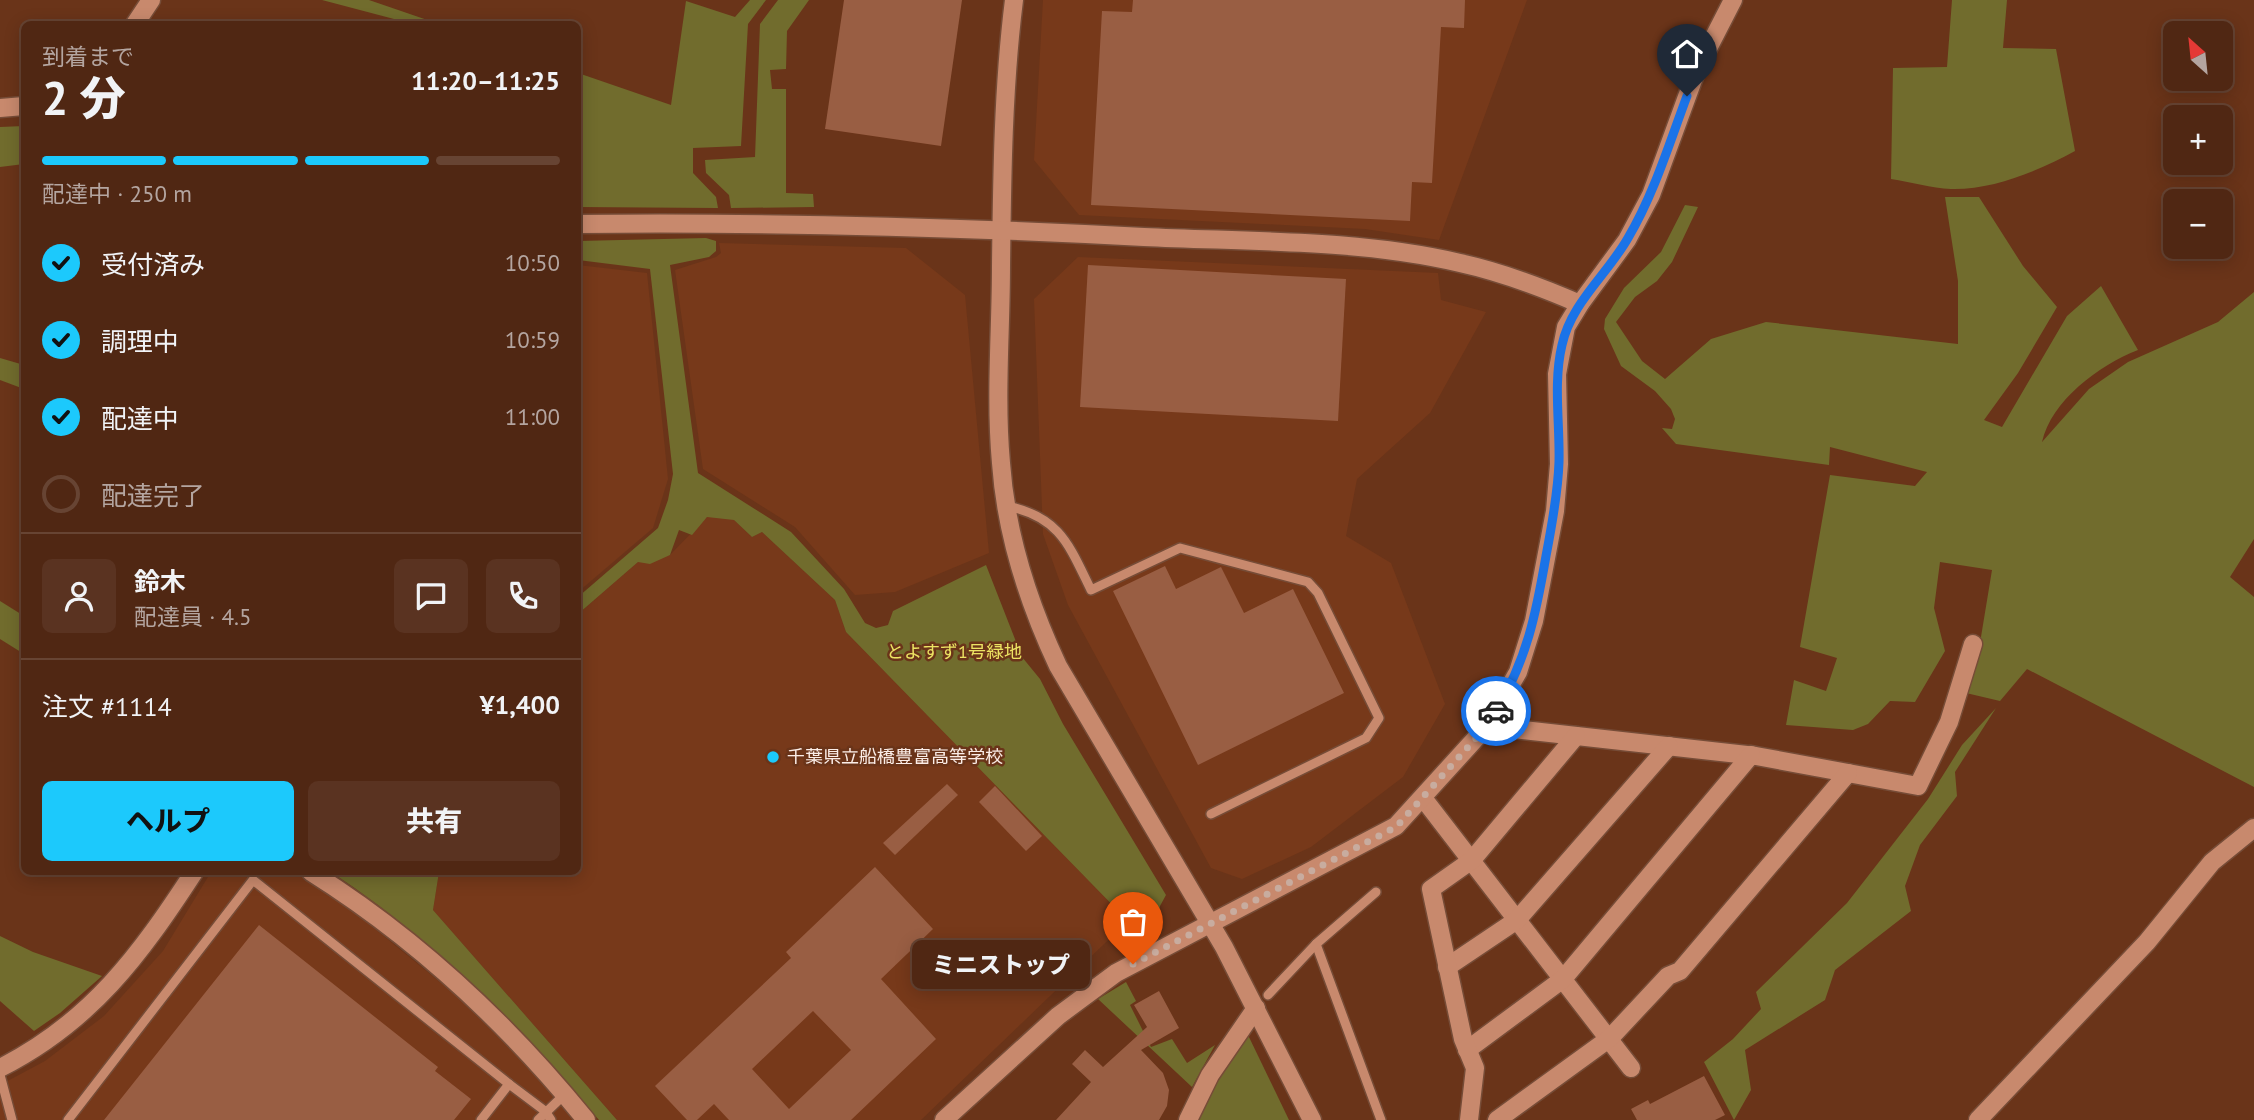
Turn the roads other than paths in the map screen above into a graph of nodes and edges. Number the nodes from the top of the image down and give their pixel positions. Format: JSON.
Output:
{"nodes":[{"id":1,"x":1014,"y":0,"type":"edge"},
{"id":2,"x":1733,"y":0,"type":"edge"},
{"id":3,"x":21,"y":106,"type":"edge"},
{"id":4,"x":0,"y":108,"type":"edge"},
{"id":5,"x":581,"y":224,"type":"edge"},
{"id":6,"x":1002,"y":229,"type":"junction"},
{"id":7,"x":1580,"y":304,"type":"junction"},
{"id":8,"x":1007,"y":506,"type":"junction"},
{"id":9,"x":1973,"y":644,"type":"dead end"},
{"id":10,"x":1487,"y":726,"type":"junction"},
{"id":11,"x":1576,"y":736,"type":"junction"},
{"id":12,"x":1669,"y":746,"type":"junction"},
{"id":13,"x":1751,"y":755,"type":"junction"},
{"id":14,"x":1848,"y":773,"type":"junction"},
{"id":15,"x":1423,"y":798,"type":"junction"},
{"id":16,"x":1211,"y":814,"type":"dead end"},
{"id":17,"x":2254,"y":828,"type":"edge"},
{"id":18,"x":1472,"y":860,"type":"junction"},
{"id":19,"x":192,"y":875,"type":"edge"},
{"id":20,"x":315,"y":875,"type":"edge"},
{"id":21,"x":1376,"y":892,"type":"dead end"},
{"id":22,"x":1517,"y":920,"type":"junction"},
{"id":23,"x":1209,"y":923,"type":"junction"},
{"id":24,"x":1316,"y":944,"type":"junction"},
{"id":25,"x":1447,"y":967,"type":"junction"},
{"id":26,"x":1563,"y":979,"type":"junction"},
{"id":27,"x":1262,"y":1002,"type":"junction"},
{"id":28,"x":1610,"y":1038,"type":"junction"},
{"id":29,"x":1467,"y":1050,"type":"junction"},
{"id":30,"x":0,"y":1068,"type":"edge"},
{"id":31,"x":1631,"y":1068,"type":"dead end"},
{"id":32,"x":0,"y":1075,"type":"edge"},
{"id":33,"x":509,"y":1084,"type":"junction"},
{"id":34,"x":565,"y":1094,"type":"junction"},
{"id":35,"x":545,"y":1111,"type":"junction"},
{"id":36,"x":12,"y":1120,"type":"edge"},
{"id":37,"x":68,"y":1120,"type":"edge"},
{"id":38,"x":481,"y":1120,"type":"edge"},
{"id":39,"x":537,"y":1120,"type":"edge"},
{"id":40,"x":551,"y":1120,"type":"edge"},
{"id":41,"x":586,"y":1120,"type":"edge"},
{"id":42,"x":944,"y":1120,"type":"edge"},
{"id":43,"x":1188,"y":1120,"type":"edge"},
{"id":44,"x":1312,"y":1120,"type":"edge"},
{"id":45,"x":1381,"y":1120,"type":"edge"},
{"id":46,"x":1469,"y":1120,"type":"edge"},
{"id":47,"x":1497,"y":1120,"type":"edge"},
{"id":48,"x":1978,"y":1120,"type":"edge"}],
"edges":[{"from":1,"to":6,"type":"street"},
{"from":2,"to":7,"type":"street"},
{"from":3,"to":4,"type":"street"},
{"from":5,"to":6,"type":"street"},
{"from":6,"to":7,"type":"street"},
{"from":6,"to":8,"type":"street"},
{"from":7,"to":10,"type":"street"},
{"from":8,"to":16,"type":"lane"},
{"from":8,"to":23,"type":"street"},
{"from":9,"to":14,"type":"street"},
{"from":10,"to":11,"type":"street"},
{"from":10,"to":15,"type":"street"},
{"from":11,"to":12,"type":"street"},
{"from":11,"to":18,"type":"street"},
{"from":12,"to":13,"type":"street"},
{"from":12,"to":22,"type":"street"},
{"from":13,"to":14,"type":"street"},
{"from":13,"to":26,"type":"street"},
{"from":14,"to":28,"type":"street"},
{"from":15,"to":18,"type":"street"},
{"from":15,"to":23,"type":"street"},
{"from":17,"to":48,"type":"street"},
{"from":18,"to":22,"type":"street"},
{"from":18,"to":25,"type":"street"},
{"from":19,"to":30,"type":"street"},
{"from":20,"to":34,"type":"street"},
{"from":21,"to":24,"type":"lane"},
{"from":22,"to":25,"type":"street"},
{"from":22,"to":26,"type":"street"},
{"from":23,"to":27,"type":"street"},
{"from":23,"to":42,"type":"street"},
{"from":24,"to":27,"type":"lane"},
{"from":24,"to":45,"type":"lane"},
{"from":25,"to":29,"type":"street"},
{"from":26,"to":28,"type":"street"},
{"from":26,"to":29,"type":"street"},
{"from":27,"to":43,"type":"street"},
{"from":27,"to":44,"type":"street"},
{"from":28,"to":31,"type":"street"},
{"from":28,"to":47,"type":"street"},
{"from":29,"to":46,"type":"street"},
{"from":32,"to":36,"type":"lane"},
{"from":33,"to":35,"type":"lane"},
{"from":33,"to":37,"type":"lane"},
{"from":33,"to":38,"type":"lane"},
{"from":34,"to":35,"type":"lane"},
{"from":34,"to":41,"type":"street"},
{"from":35,"to":39,"type":"lane"},
{"from":35,"to":40,"type":"lane"}]}
